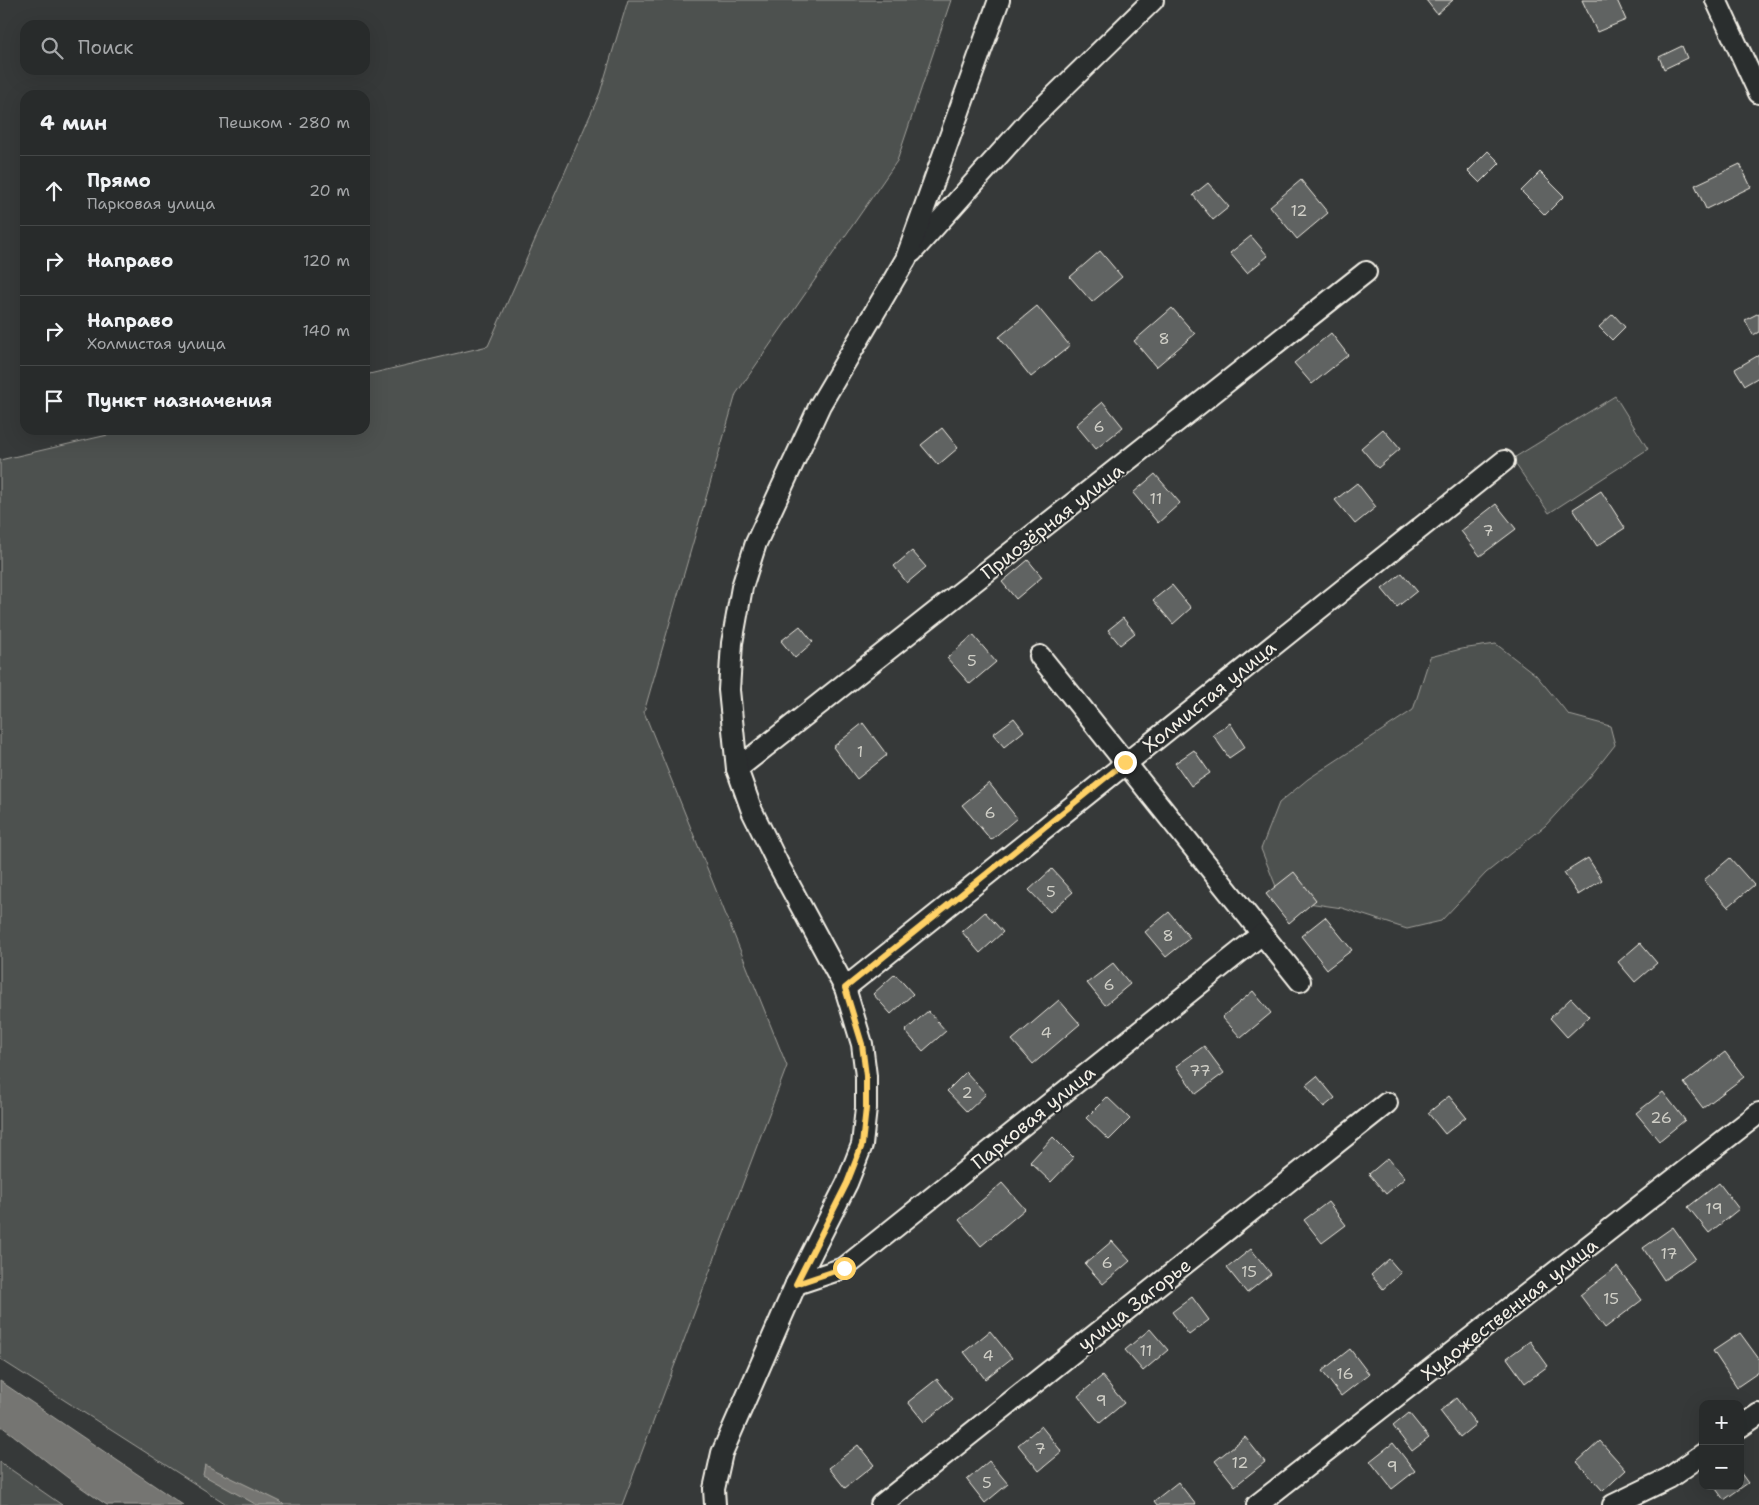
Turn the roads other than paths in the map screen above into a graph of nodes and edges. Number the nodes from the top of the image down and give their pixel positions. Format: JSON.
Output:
{"nodes":[{"id":1,"x":999,"y":0,"type":"edge"},
{"id":2,"x":1152,"y":0,"type":"edge"},
{"id":3,"x":1716,"y":0,"type":"edge"},
{"id":4,"x":1759,"y":93,"type":"edge"},
{"id":5,"x":906,"y":259,"type":"junction"},
{"id":6,"x":1366,"y":272,"type":"dead end"},
{"id":7,"x":1504,"y":461,"type":"dead end"},
{"id":8,"x":1040,"y":656,"type":"dead end"},
{"id":9,"x":1125,"y":762,"type":"junction"},
{"id":10,"x":737,"y":770,"type":"junction"},
{"id":11,"x":1262,"y":934,"type":"junction"},
{"id":12,"x":1300,"y":980,"type":"dead end"},
{"id":13,"x":845,"y":988,"type":"junction"},
{"id":14,"x":1388,"y":1103,"type":"dead end"},
{"id":15,"x":1759,"y":1112,"type":"edge"},
{"id":16,"x":796,"y":1284,"type":"junction"},
{"id":17,"x":1759,"y":1414,"type":"edge"},
{"id":18,"x":1744,"y":1424,"type":"edge"},
{"id":19,"x":1699,"y":1457,"type":"edge"},
{"id":20,"x":715,"y":1505,"type":"edge"},
{"id":21,"x":881,"y":1505,"type":"edge"},
{"id":22,"x":1258,"y":1505,"type":"edge"},
{"id":23,"x":1613,"y":1505,"type":"edge"}],
"edges":[{"from":1,"to":5,"type":"street"},
{"from":2,"to":5,"type":"street"},
{"from":3,"to":4,"type":"street"},
{"from":5,"to":10,"type":"street"},
{"from":6,"to":10,"type":"street","name":"Приозёрная улица"},
{"from":7,"to":9,"type":"street","name":"Холмистая улица"},
{"from":8,"to":9,"type":"street"},
{"from":9,"to":11,"type":"street"},
{"from":9,"to":13,"type":"street","name":"Холмистая улица"},
{"from":10,"to":13,"type":"street"},
{"from":11,"to":12,"type":"street"},
{"from":11,"to":16,"type":"street","name":"Парковая улица"},
{"from":13,"to":16,"type":"street"},
{"from":14,"to":21,"type":"street","name":"улица Загорье"},
{"from":15,"to":22,"type":"street","name":"Художественная улица"},
{"from":16,"to":20,"type":"street"},
{"from":17,"to":18,"type":"street"},
{"from":19,"to":23,"type":"street"}]}
